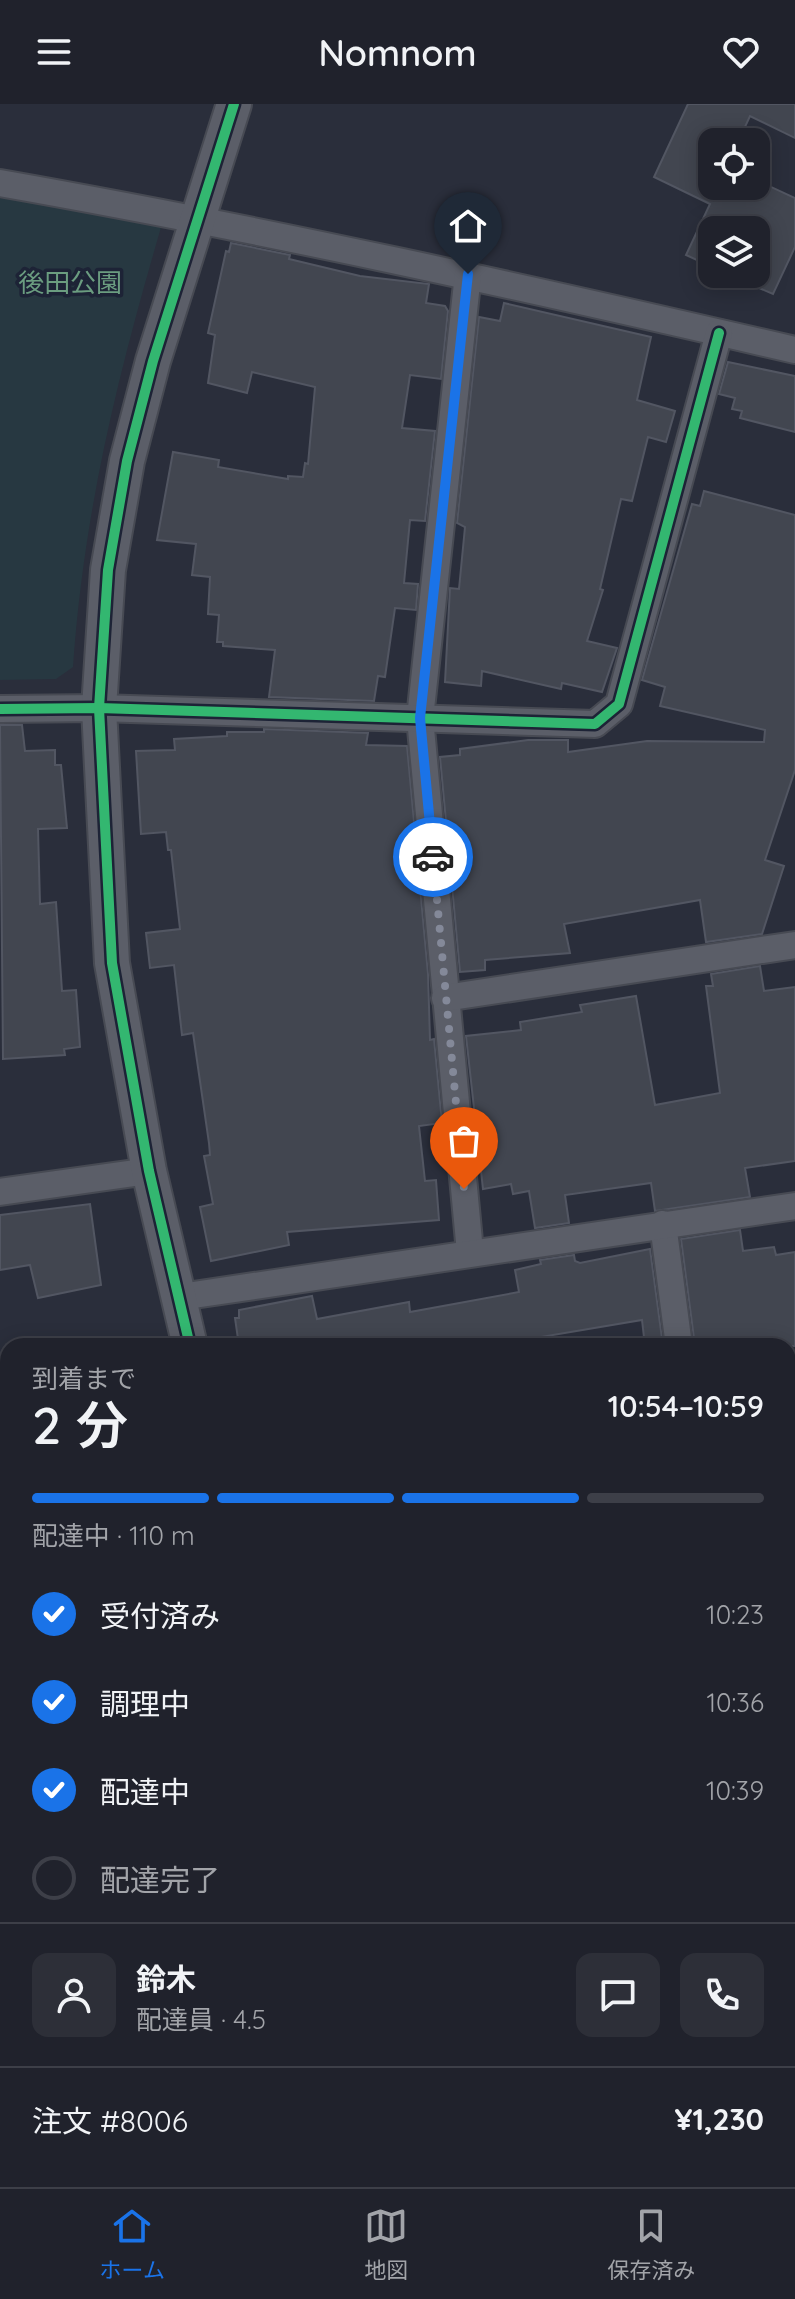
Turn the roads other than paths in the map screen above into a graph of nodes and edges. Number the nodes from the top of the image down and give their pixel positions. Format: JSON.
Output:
{"nodes":[{"id":1,"x":234,"y":104,"type":"edge"},
{"id":2,"x":0,"y":183,"type":"edge"},
{"id":3,"x":197,"y":218,"type":"junction"},
{"id":4,"x":468,"y":274,"type":"junction"},
{"id":5,"x":719,"y":333,"type":"junction"},
{"id":6,"x":795,"y":350,"type":"edge"},
{"id":7,"x":99,"y":708,"type":"junction"},
{"id":8,"x":0,"y":709,"type":"edge"},
{"id":9,"x":420,"y":718,"type":"junction"},
{"id":10,"x":795,"y":945,"type":"edge"},
{"id":11,"x":445,"y":998,"type":"junction"},
{"id":12,"x":149,"y":1171,"type":"junction"},
{"id":13,"x":0,"y":1192,"type":"edge"},
{"id":14,"x":795,"y":1206,"type":"edge"},
{"id":15,"x":663,"y":1224,"type":"junction"},
{"id":16,"x":470,"y":1252,"type":"junction"},
{"id":17,"x":180,"y":1297,"type":"junction"},
{"id":18,"x":188,"y":1338,"type":"edge"},
{"id":19,"x":678,"y":1338,"type":"edge"}],
"edges":[{"from":1,"to":3,"type":"street"},
{"from":2,"to":3,"type":"street"},
{"from":3,"to":4,"type":"street"},
{"from":3,"to":7,"type":"street"},
{"from":4,"to":5,"type":"street"},
{"from":4,"to":9,"type":"street"},
{"from":5,"to":6,"type":"street"},
{"from":5,"to":9,"type":"street"},
{"from":7,"to":8,"type":"street"},
{"from":7,"to":9,"type":"street"},
{"from":7,"to":12,"type":"street"},
{"from":9,"to":11,"type":"street"},
{"from":10,"to":11,"type":"street"},
{"from":11,"to":16,"type":"street"},
{"from":12,"to":13,"type":"street"},
{"from":12,"to":17,"type":"street"},
{"from":14,"to":15,"type":"street"},
{"from":15,"to":16,"type":"street"},
{"from":15,"to":19,"type":"street"},
{"from":16,"to":17,"type":"street"},
{"from":17,"to":18,"type":"street"}]}
